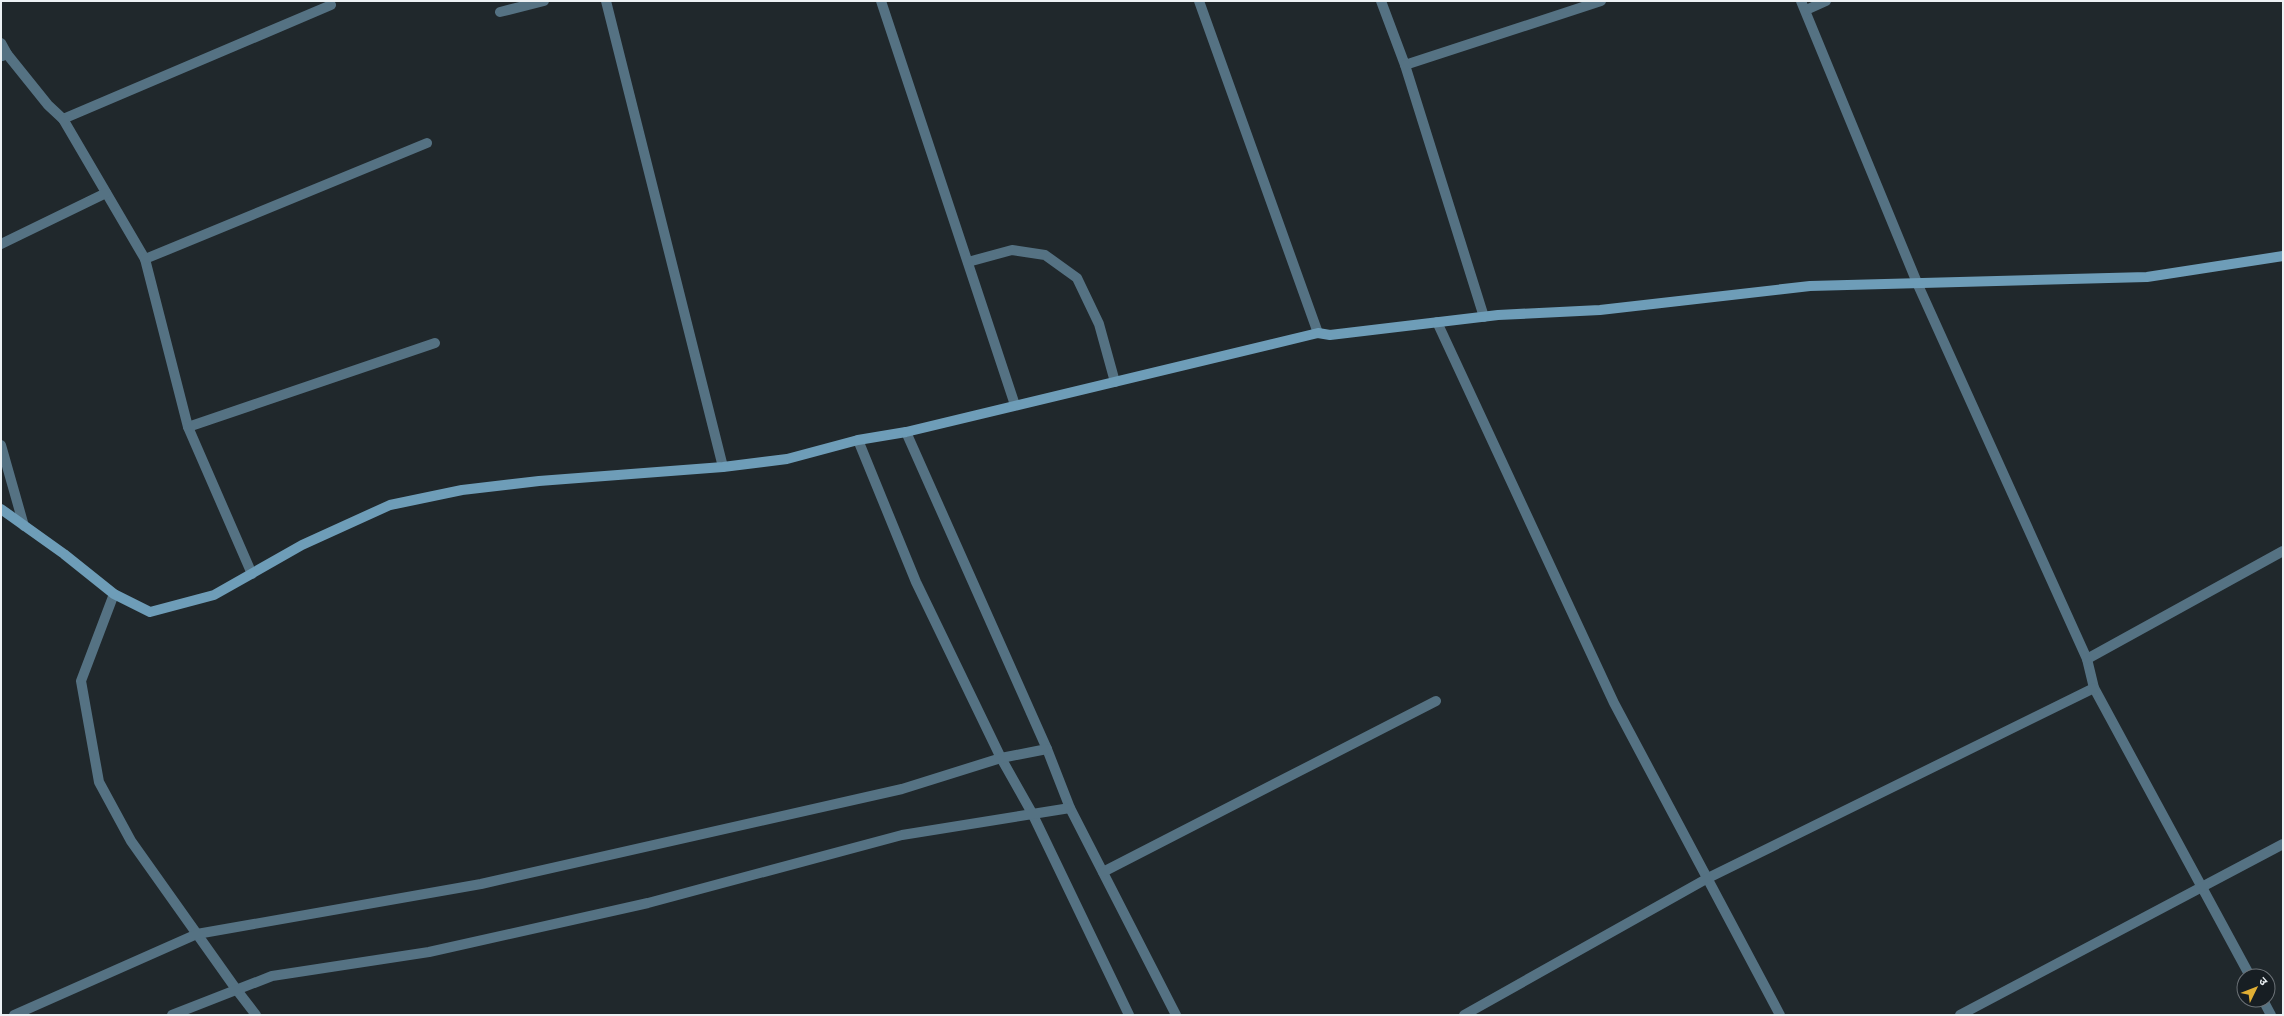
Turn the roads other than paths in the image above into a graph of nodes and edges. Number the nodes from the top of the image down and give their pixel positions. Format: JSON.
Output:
{"nodes":[{"id":1,"x":544,"y":1,"type":"edge"},
{"id":2,"x":606,"y":1,"type":"edge"},
{"id":3,"x":881,"y":1,"type":"edge"},
{"id":4,"x":1199,"y":1,"type":"edge"},
{"id":5,"x":1381,"y":1,"type":"edge"},
{"id":6,"x":1600,"y":1,"type":"edge"},
{"id":7,"x":1826,"y":1,"type":"edge"},
{"id":8,"x":331,"y":5,"type":"dead end"},
{"id":9,"x":1803,"y":5,"type":"edge"},
{"id":10,"x":500,"y":12,"type":"dead end"},
{"id":11,"x":1,"y":43,"type":"edge"},
{"id":12,"x":4,"y":55,"type":"edge"},
{"id":13,"x":1406,"y":65,"type":"junction"},
{"id":14,"x":63,"y":119,"type":"junction"},
{"id":15,"x":427,"y":142,"type":"dead end"},
{"id":16,"x":106,"y":193,"type":"junction"},
{"id":17,"x":1,"y":244,"type":"edge"},
{"id":18,"x":2283,"y":256,"type":"edge"},
{"id":19,"x":145,"y":259,"type":"junction"},
{"id":20,"x":968,"y":262,"type":"junction"},
{"id":21,"x":1918,"y":285,"type":"junction"},
{"id":22,"x":1484,"y":317,"type":"junction"},
{"id":23,"x":1437,"y":322,"type":"junction"},
{"id":24,"x":1318,"y":333,"type":"junction"},
{"id":25,"x":435,"y":343,"type":"dead end"},
{"id":26,"x":1115,"y":382,"type":"junction"},
{"id":27,"x":1015,"y":405,"type":"junction"},
{"id":28,"x":188,"y":427,"type":"junction"},
{"id":29,"x":906,"y":432,"type":"junction"},
{"id":30,"x":858,"y":440,"type":"junction"},
{"id":31,"x":1,"y":445,"type":"edge"},
{"id":32,"x":723,"y":467,"type":"junction"},
{"id":33,"x":1,"y":510,"type":"edge"},
{"id":34,"x":24,"y":526,"type":"junction"},
{"id":35,"x":2283,"y":551,"type":"edge"},
{"id":36,"x":252,"y":574,"type":"junction"},
{"id":37,"x":114,"y":594,"type":"junction"},
{"id":38,"x":2087,"y":659,"type":"junction"},
{"id":39,"x":2094,"y":688,"type":"junction"},
{"id":40,"x":1436,"y":701,"type":"dead end"},
{"id":41,"x":1047,"y":748,"type":"junction"},
{"id":42,"x":1001,"y":758,"type":"junction"},
{"id":43,"x":1070,"y":808,"type":"junction"},
{"id":44,"x":1032,"y":813,"type":"junction"},
{"id":45,"x":2283,"y":844,"type":"edge"},
{"id":46,"x":1102,"y":872,"type":"junction"},
{"id":47,"x":1708,"y":878,"type":"junction"},
{"id":48,"x":2202,"y":888,"type":"junction"},
{"id":49,"x":197,"y":934,"type":"junction"},
{"id":50,"x":2246,"y":968,"type":"edge"},
{"id":51,"x":236,"y":989,"type":"junction"},
{"id":52,"x":14,"y":1015,"type":"edge"},
{"id":53,"x":172,"y":1015,"type":"edge"},
{"id":54,"x":256,"y":1015,"type":"edge"},
{"id":55,"x":1129,"y":1015,"type":"edge"},
{"id":56,"x":1176,"y":1015,"type":"edge"},
{"id":57,"x":1464,"y":1015,"type":"edge"},
{"id":58,"x":1780,"y":1015,"type":"edge"},
{"id":59,"x":1960,"y":1015,"type":"edge"}],
"edges":[{"from":1,"to":10,"type":"street"},
{"from":2,"to":32,"type":"street"},
{"from":3,"to":20,"type":"street"},
{"from":4,"to":24,"type":"street"},
{"from":5,"to":13,"type":"street"},
{"from":6,"to":13,"type":"street"},
{"from":7,"to":9,"type":"street"},
{"from":8,"to":14,"type":"street"},
{"from":9,"to":21,"type":"street"},
{"from":11,"to":12,"type":"street"},
{"from":12,"to":14,"type":"street"},
{"from":13,"to":22,"type":"street"},
{"from":14,"to":16,"type":"street"},
{"from":15,"to":19,"type":"street"},
{"from":16,"to":17,"type":"street"},
{"from":16,"to":19,"type":"street"},
{"from":18,"to":21,"type":"street"},
{"from":19,"to":28,"type":"street"},
{"from":20,"to":26,"type":"street"},
{"from":20,"to":27,"type":"street"},
{"from":21,"to":22,"type":"street"},
{"from":21,"to":38,"type":"street"},
{"from":22,"to":23,"type":"street"},
{"from":23,"to":24,"type":"street"},
{"from":23,"to":47,"type":"street"},
{"from":24,"to":26,"type":"street"},
{"from":25,"to":28,"type":"street"},
{"from":26,"to":27,"type":"street"},
{"from":27,"to":29,"type":"street"},
{"from":28,"to":36,"type":"street"},
{"from":29,"to":30,"type":"street"},
{"from":29,"to":41,"type":"street"},
{"from":30,"to":32,"type":"street"},
{"from":30,"to":42,"type":"street"},
{"from":31,"to":34,"type":"street"},
{"from":32,"to":36,"type":"street"},
{"from":33,"to":34,"type":"street"},
{"from":34,"to":37,"type":"street"},
{"from":35,"to":38,"type":"street"},
{"from":36,"to":37,"type":"street"},
{"from":37,"to":49,"type":"street"},
{"from":38,"to":39,"type":"street"},
{"from":39,"to":47,"type":"street"},
{"from":39,"to":48,"type":"street"},
{"from":40,"to":46,"type":"street"},
{"from":41,"to":42,"type":"street"},
{"from":41,"to":43,"type":"street"},
{"from":42,"to":44,"type":"street"},
{"from":42,"to":49,"type":"street"},
{"from":43,"to":44,"type":"street"},
{"from":43,"to":46,"type":"street"},
{"from":44,"to":51,"type":"street"},
{"from":44,"to":55,"type":"street"},
{"from":45,"to":48,"type":"street"},
{"from":46,"to":56,"type":"street"},
{"from":47,"to":57,"type":"street"},
{"from":47,"to":58,"type":"street"},
{"from":48,"to":50,"type":"street"},
{"from":48,"to":59,"type":"street"},
{"from":49,"to":51,"type":"street"},
{"from":49,"to":52,"type":"street"},
{"from":51,"to":53,"type":"street"},
{"from":51,"to":54,"type":"street"}]}
